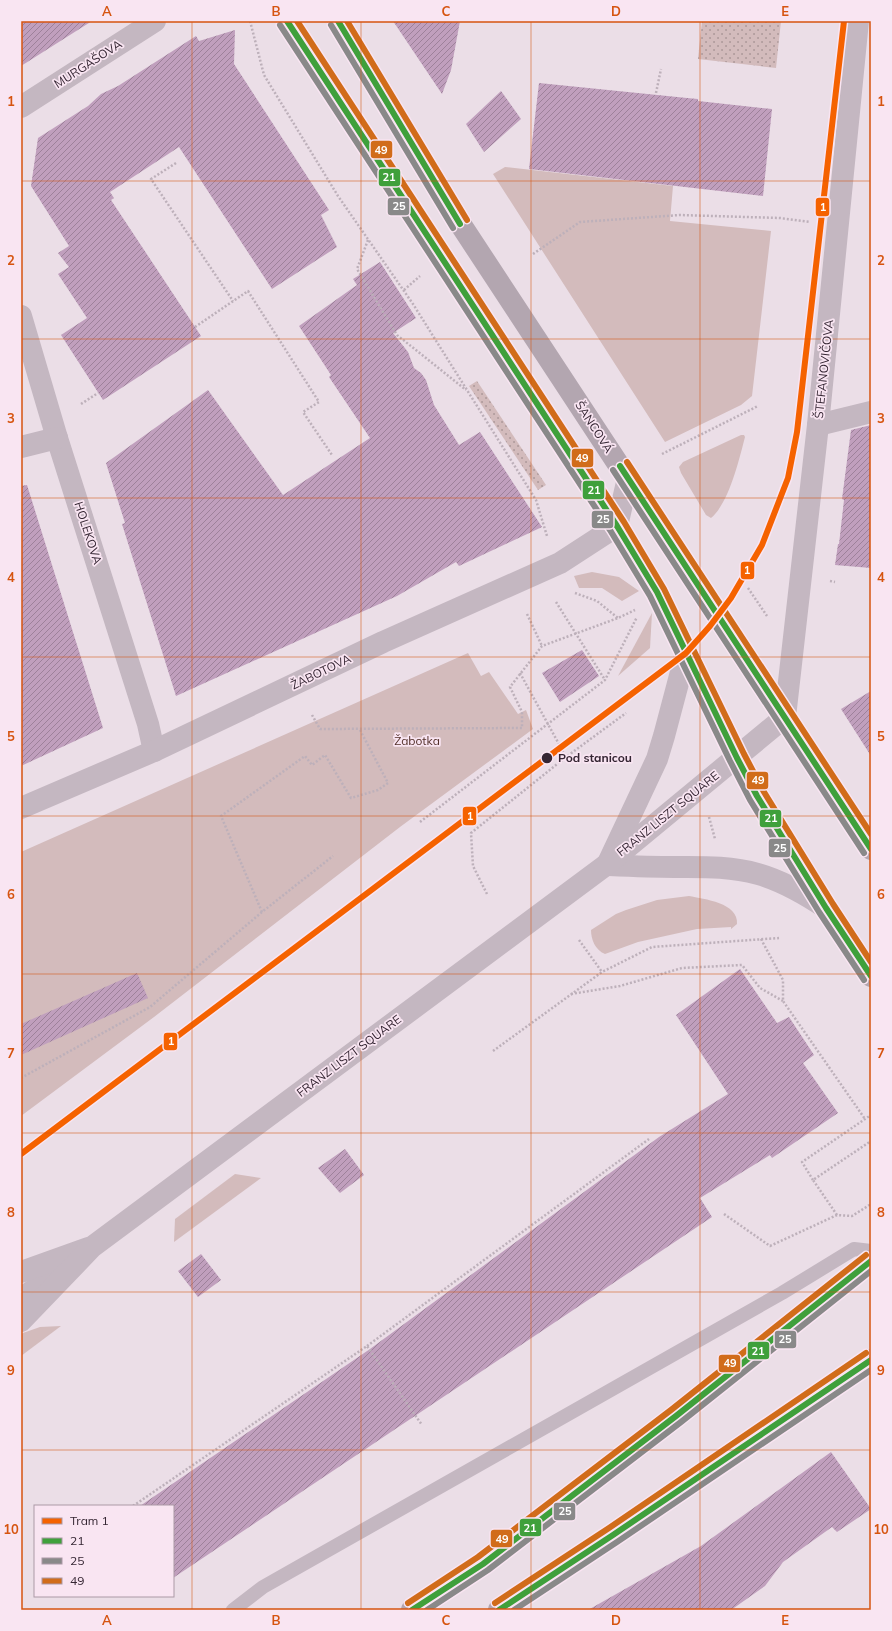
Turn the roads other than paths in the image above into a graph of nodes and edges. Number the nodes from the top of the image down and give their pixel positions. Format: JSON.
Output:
{"nodes":[{"id":1,"x":155,"y":21,"type":"edge"},
{"id":2,"x":287,"y":21,"type":"edge"},
{"id":3,"x":338,"y":21,"type":"edge"},
{"id":4,"x":858,"y":21,"type":"edge"},
{"id":5,"x":21,"y":107,"type":"edge"},
{"id":6,"x":21,"y":316,"type":"edge"},
{"id":7,"x":871,"y":412,"type":"edge"},
{"id":8,"x":818,"y":425,"type":"junction"},
{"id":9,"x":57,"y":438,"type":"junction"},
{"id":10,"x":21,"y":447,"type":"edge"},
{"id":11,"x":628,"y":478,"type":"junction"},
{"id":12,"x":617,"y":526,"type":"junction"},
{"id":13,"x":686,"y":653,"type":"junction"},
{"id":14,"x":785,"y":717,"type":"junction"},
{"id":15,"x":154,"y":751,"type":"junction"},
{"id":16,"x":737,"y":758,"type":"junction"},
{"id":17,"x":21,"y":808,"type":"edge"},
{"id":18,"x":871,"y":849,"type":"edge"},
{"id":19,"x":606,"y":865,"type":"junction"},
{"id":20,"x":826,"y":908,"type":"junction"},
{"id":21,"x":871,"y":976,"type":"edge"},
{"id":22,"x":92,"y":1247,"type":"junction"},
{"id":23,"x":871,"y":1251,"type":"edge"},
{"id":24,"x":871,"y":1261,"type":"edge"},
{"id":25,"x":21,"y":1272,"type":"edge"},
{"id":26,"x":21,"y":1299,"type":"edge"},
{"id":27,"x":21,"y":1321,"type":"edge"},
{"id":28,"x":871,"y":1360,"type":"edge"},
{"id":29,"x":233,"y":1610,"type":"edge"},
{"id":30,"x":412,"y":1610,"type":"edge"},
{"id":31,"x":499,"y":1610,"type":"edge"}],
"edges":[{"from":1,"to":5,"type":"street","name":"MURGAŠOVA"},
{"from":2,"to":12,"type":"main road"},
{"from":3,"to":11,"type":"main road","name":"ŠANCOVÁ"},
{"from":4,"to":8,"type":"street","name":"ŠTEFANOVIČOVA"},
{"from":6,"to":9,"type":"street","name":"HOLEKOVA"},
{"from":7,"to":8,"type":"street"},
{"from":8,"to":14,"type":"street","name":"ŠTEFANOVIČOVA"},
{"from":9,"to":10,"type":"street"},
{"from":9,"to":15,"type":"street","name":"HOLEKOVA"},
{"from":11,"to":12,"type":"street"},
{"from":11,"to":14,"type":"main road","name":"ŠANCOVÁ"},
{"from":12,"to":13,"type":"main road"},
{"from":12,"to":15,"type":"street","name":"ŽABOTOVA"},
{"from":13,"to":16,"type":"main road"},
{"from":13,"to":19,"type":"street","name":"FRANZ LISZT SQUARE"},
{"from":14,"to":16,"type":"street","name":"FRANZ LISZT SQUARE"},
{"from":14,"to":18,"type":"main road","name":"ŠANCOVÁ"},
{"from":15,"to":17,"type":"street","name":"ŽABOTOVA"},
{"from":16,"to":19,"type":"street","name":"FRANZ LISZT SQUARE"},
{"from":16,"to":20,"type":"main road"},
{"from":19,"to":20,"type":"street","name":"FRANZ LISZT SQUARE"},
{"from":19,"to":22,"type":"street","name":"FRANZ LISZT SQUARE"},
{"from":20,"to":21,"type":"main road"},
{"from":22,"to":25,"type":"street","name":"FRANZ LISZT SQUARE"},
{"from":22,"to":26,"type":"street","name":"FRANZ LISZT SQUARE"},
{"from":22,"to":27,"type":"street","name":"FRANZ LISZT SQUARE"},
{"from":23,"to":29,"type":"lane"},
{"from":24,"to":30,"type":"main road"},
{"from":28,"to":31,"type":"main road"}]}
